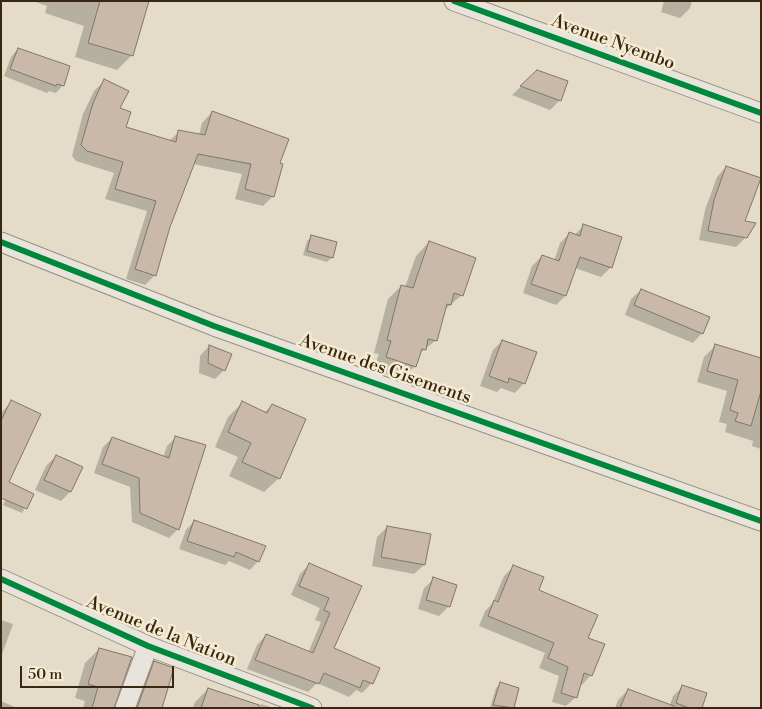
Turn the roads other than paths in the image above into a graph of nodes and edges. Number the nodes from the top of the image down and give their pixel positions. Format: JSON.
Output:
{"nodes":[{"id":1,"x":454,"y":1,"type":"edge"},
{"id":2,"x":478,"y":5,"type":"edge"},
{"id":3,"x":761,"y":113,"type":"edge"},
{"id":4,"x":1,"y":242,"type":"edge"},
{"id":5,"x":761,"y":521,"type":"edge"},
{"id":6,"x":1,"y":578,"type":"edge"},
{"id":7,"x":148,"y":646,"type":"junction"},
{"id":8,"x":125,"y":708,"type":"edge"},
{"id":9,"x":312,"y":708,"type":"edge"}],
"edges":[{"from":1,"to":2,"type":"street","name":"Avenue Nyembo"},
{"from":2,"to":3,"type":"street","name":"Avenue Nyembo"},
{"from":4,"to":5,"type":"street","name":"Avenue des Gisements"},
{"from":6,"to":7,"type":"street","name":"Avenue de la Nation"},
{"from":7,"to":8,"type":"street"},
{"from":7,"to":9,"type":"street","name":"Avenue de la Nation"}]}
